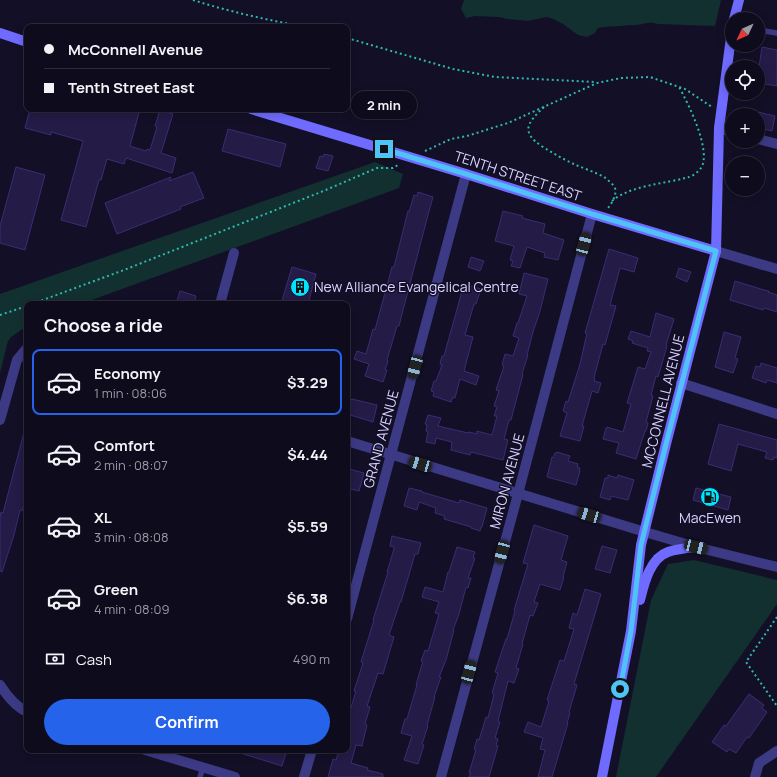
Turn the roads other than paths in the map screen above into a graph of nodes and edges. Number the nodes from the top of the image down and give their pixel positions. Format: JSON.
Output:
{"nodes":[{"id":1,"x":739,"y":0,"type":"edge"},
{"id":2,"x":736,"y":12,"type":"edge"},
{"id":3,"x":765,"y":31,"type":"edge"},
{"id":4,"x":777,"y":33,"type":"edge"},
{"id":5,"x":0,"y":34,"type":"edge"},
{"id":6,"x":24,"y":41,"type":"edge"},
{"id":7,"x":729,"y":52,"type":"edge"},
{"id":8,"x":261,"y":112,"type":"edge"},
{"id":9,"x":719,"y":128,"type":"junction"},
{"id":10,"x":725,"y":130,"type":"edge"},
{"id":11,"x":765,"y":141,"type":"edge"},
{"id":12,"x":777,"y":144,"type":"edge"},
{"id":13,"x":466,"y":174,"type":"junction"},
{"id":14,"x":592,"y":214,"type":"junction"},
{"id":15,"x":716,"y":251,"type":"junction"},
{"id":16,"x":234,"y":253,"type":"dead end"},
{"id":17,"x":777,"y":269,"type":"edge"},
{"id":18,"x":221,"y":301,"type":"edge"},
{"id":19,"x":24,"y":352,"type":"edge"},
{"id":20,"x":681,"y":383,"type":"junction"},
{"id":21,"x":777,"y":414,"type":"edge"},
{"id":22,"x":0,"y":420,"type":"edge"},
{"id":23,"x":350,"y":442,"type":"edge"},
{"id":24,"x":391,"y":455,"type":"junction"},
{"id":25,"x":518,"y":494,"type":"junction"},
{"id":26,"x":644,"y":532,"type":"junction"},
{"id":27,"x":696,"y":547,"type":"junction"},
{"id":28,"x":777,"y":567,"type":"edge"},
{"id":29,"x":350,"y":608,"type":"edge"},
{"id":30,"x":631,"y":631,"type":"junction"},
{"id":31,"x":0,"y":685,"type":"edge"},
{"id":32,"x":24,"y":710,"type":"edge"},
{"id":33,"x":777,"y":751,"type":"edge"},
{"id":34,"x":153,"y":753,"type":"edge"},
{"id":35,"x":311,"y":753,"type":"edge"},
{"id":36,"x":202,"y":772,"type":"edge"},
{"id":37,"x":235,"y":777,"type":"edge"},
{"id":38,"x":304,"y":777,"type":"edge"},
{"id":39,"x":441,"y":777,"type":"edge"},
{"id":40,"x":602,"y":777,"type":"edge"},
{"id":41,"x":755,"y":777,"type":"edge"}],
"edges":[{"from":1,"to":2,"type":"main road"},
{"from":3,"to":4,"type":"lane"},
{"from":5,"to":6,"type":"main road"},
{"from":7,"to":9,"type":"main road","name":"MCCONNELL AVENUE"},
{"from":8,"to":13,"type":"main road","name":"TENTH STREET EAST"},
{"from":9,"to":10,"type":"street"},
{"from":9,"to":15,"type":"main road","name":"MCCONNELL AVENUE"},
{"from":11,"to":12,"type":"street"},
{"from":13,"to":14,"type":"main road","name":"TENTH STREET EAST"},
{"from":13,"to":24,"type":"street","name":"GRAND AVENUE"},
{"from":14,"to":15,"type":"main road","name":"TENTH STREET EAST"},
{"from":14,"to":25,"type":"street","name":"MIRON AVENUE"},
{"from":15,"to":17,"type":"street","name":"TENTH STREET EAST"},
{"from":15,"to":20,"type":"main road","name":"MCCONNELL AVENUE"},
{"from":16,"to":18,"type":"street"},
{"from":19,"to":22,"type":"street"},
{"from":20,"to":21,"type":"street"},
{"from":20,"to":26,"type":"main road","name":"MCCONNELL AVENUE"},
{"from":23,"to":24,"type":"street"},
{"from":24,"to":25,"type":"street"},
{"from":24,"to":29,"type":"street","name":"GRAND AVENUE"},
{"from":25,"to":26,"type":"street"},
{"from":25,"to":39,"type":"street","name":"MIRON AVENUE"},
{"from":26,"to":27,"type":"street"},
{"from":26,"to":30,"type":"main road","name":"MCCONNELL AVENUE"},
{"from":27,"to":28,"type":"street"},
{"from":27,"to":30,"type":"main road"},
{"from":30,"to":40,"type":"main road","name":"MCCONNELL AVENUE"},
{"from":31,"to":32,"type":"street"},
{"from":33,"to":41,"type":"street"},
{"from":34,"to":36,"type":"street"},
{"from":35,"to":38,"type":"street"},
{"from":36,"to":37,"type":"street"}]}
